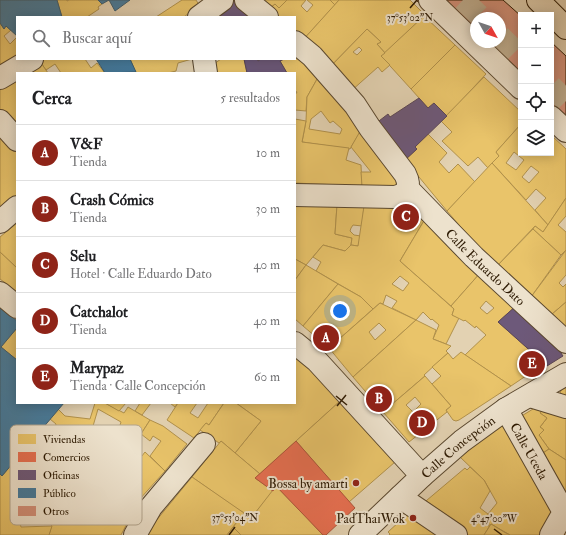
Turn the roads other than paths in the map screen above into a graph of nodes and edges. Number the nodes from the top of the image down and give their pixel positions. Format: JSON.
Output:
{"nodes":[{"id":1,"x":222,"y":0,"type":"edge"},
{"id":2,"x":246,"y":0,"type":"edge"},
{"id":3,"x":430,"y":0,"type":"edge"},
{"id":4,"x":538,"y":0,"type":"edge"},
{"id":5,"x":200,"y":16,"type":"edge"},
{"id":6,"x":266,"y":16,"type":"edge"},
{"id":7,"x":566,"y":28,"type":"edge"},
{"id":8,"x":296,"y":43,"type":"edge"},
{"id":9,"x":30,"y":60,"type":"edge"},
{"id":10,"x":204,"y":60,"type":"edge"},
{"id":11,"x":206,"y":72,"type":"edge"},
{"id":12,"x":0,"y":78,"type":"edge"},
{"id":13,"x":518,"y":85,"type":"edge"},
{"id":14,"x":554,"y":120,"type":"edge"},
{"id":15,"x":0,"y":121,"type":"edge"},
{"id":16,"x":566,"y":131,"type":"edge"},
{"id":17,"x":16,"y":139,"type":"edge"},
{"id":18,"x":401,"y":193,"type":"junction"},
{"id":19,"x":296,"y":195,"type":"edge"},
{"id":20,"x":16,"y":208,"type":"edge"},
{"id":21,"x":0,"y":222,"type":"edge"},
{"id":22,"x":0,"y":293,"type":"edge"},
{"id":23,"x":16,"y":306,"type":"edge"},
{"id":24,"x":566,"y":342,"type":"edge"},
{"id":25,"x":296,"y":344,"type":"edge"},
{"id":26,"x":566,"y":374,"type":"edge"},
{"id":27,"x":530,"y":396,"type":"junction"},
{"id":28,"x":566,"y":407,"type":"edge"},
{"id":29,"x":506,"y":409,"type":"junction"},
{"id":30,"x":204,"y":444,"type":"dead end"},
{"id":31,"x":422,"y":476,"type":"junction"},
{"id":32,"x":400,"y":497,"type":"junction"},
{"id":33,"x":142,"y":523,"type":"edge"},
{"id":34,"x":141,"y":525,"type":"edge"},
{"id":35,"x":135,"y":535,"type":"edge"},
{"id":36,"x":360,"y":535,"type":"edge"},
{"id":37,"x":456,"y":535,"type":"edge"},
{"id":38,"x":550,"y":535,"type":"edge"}],
"edges":[{"from":1,"to":5,"type":"street"},
{"from":2,"to":6,"type":"street"},
{"from":3,"to":13,"type":"street"},
{"from":4,"to":7,"type":"main road"},
{"from":8,"to":18,"type":"street","name":"Calle Eduardo Dato"},
{"from":9,"to":12,"type":"street"},
{"from":10,"to":11,"type":"street"},
{"from":14,"to":16,"type":"street"},
{"from":15,"to":17,"type":"street"},
{"from":18,"to":19,"type":"street"},
{"from":18,"to":24,"type":"street","name":"Calle Eduardo Dato"},
{"from":20,"to":21,"type":"street"},
{"from":22,"to":23,"type":"street"},
{"from":25,"to":31,"type":"street"},
{"from":26,"to":27,"type":"street","name":"Calle Concepción"},
{"from":27,"to":28,"type":"street"},
{"from":27,"to":29,"type":"street","name":"Calle Concepción"},
{"from":29,"to":31,"type":"street","name":"Calle Concepción"},
{"from":29,"to":38,"type":"street","name":"Calle Uceda"},
{"from":30,"to":33,"type":"street"},
{"from":31,"to":32,"type":"street","name":"Calle Concepción"},
{"from":32,"to":36,"type":"street","name":"Calle Concepción"},
{"from":32,"to":37,"type":"street"},
{"from":34,"to":35,"type":"street"}]}
